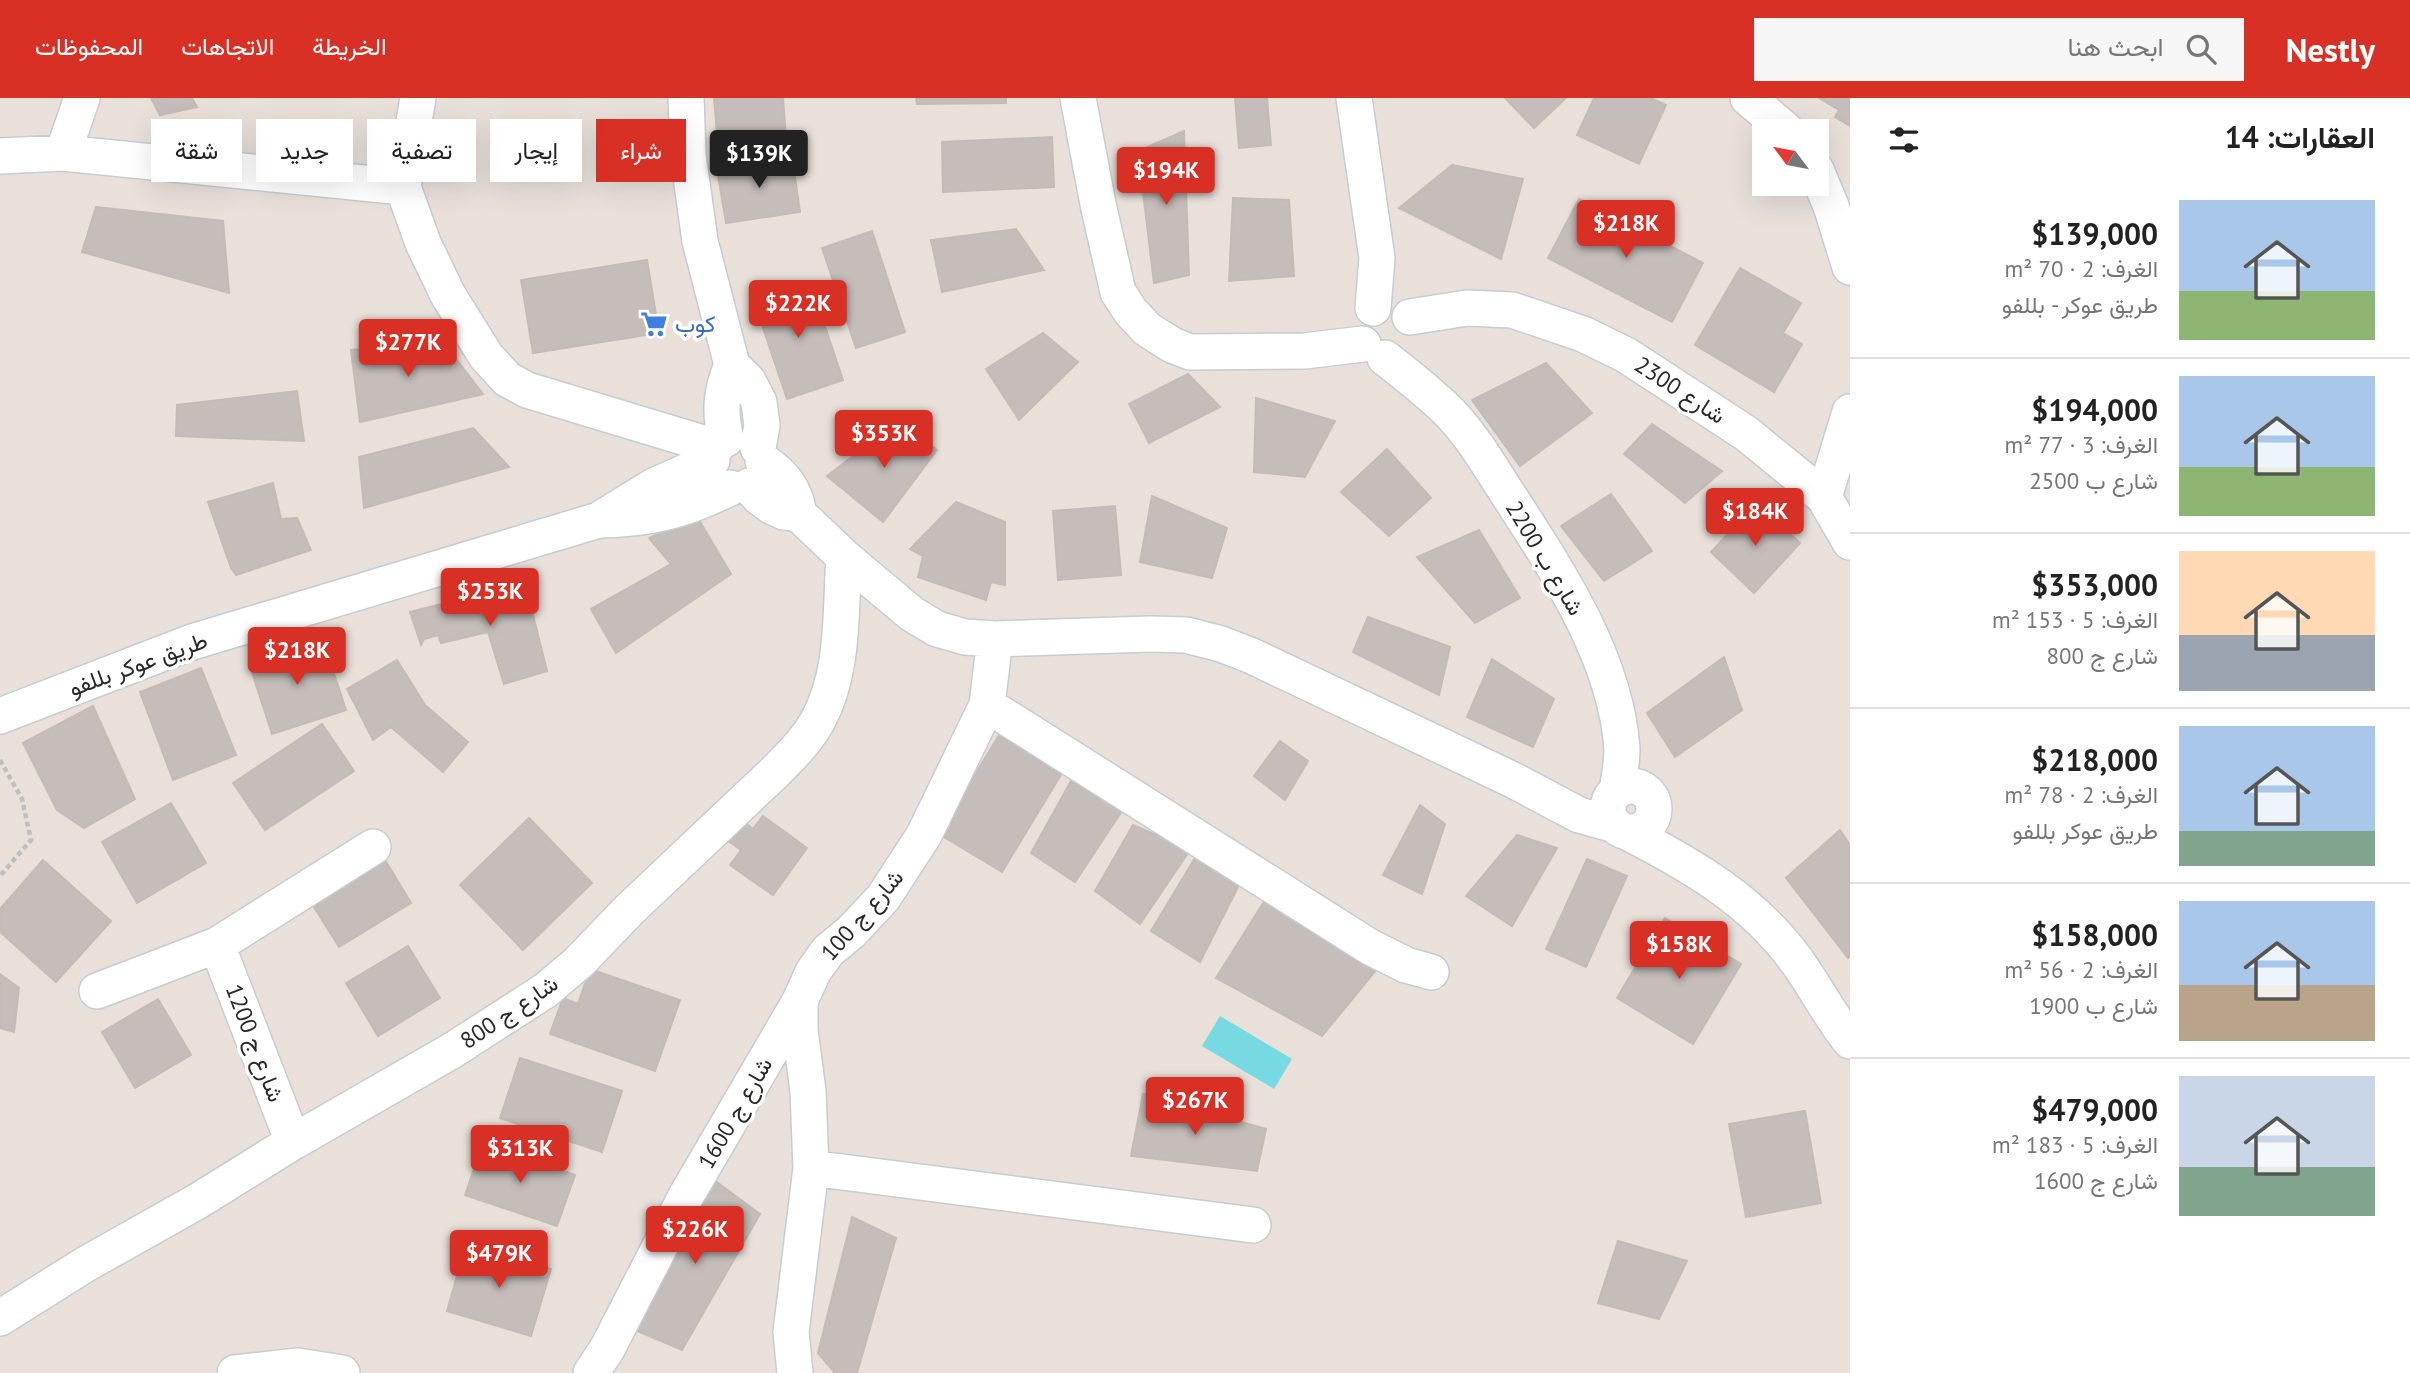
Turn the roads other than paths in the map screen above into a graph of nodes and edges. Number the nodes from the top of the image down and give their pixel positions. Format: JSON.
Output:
{"nodes":[{"id":1,"x":82,"y":98,"type":"edge"},
{"id":2,"x":418,"y":98,"type":"edge"},
{"id":3,"x":686,"y":98,"type":"edge"},
{"id":4,"x":1078,"y":98,"type":"edge"},
{"id":5,"x":1354,"y":98,"type":"edge"},
{"id":6,"x":1748,"y":98,"type":"edge"},
{"id":7,"x":1773,"y":119,"type":"edge"},
{"id":8,"x":62,"y":153,"type":"junction"},
{"id":9,"x":0,"y":156,"type":"edge"},
{"id":10,"x":403,"y":187,"type":"junction"},
{"id":11,"x":1827,"y":196,"type":"edge"},
{"id":12,"x":1850,"y":267,"type":"edge"},
{"id":13,"x":1389,"y":330,"type":"junction"},
{"id":14,"x":1850,"y":412,"type":"edge"},
{"id":15,"x":736,"y":461,"type":"junction"},
{"id":16,"x":1824,"y":497,"type":"junction"},
{"id":17,"x":1850,"y":542,"type":"edge"},
{"id":18,"x":844,"y":557,"type":"junction"},
{"id":19,"x":995,"y":639,"type":"junction"},
{"id":20,"x":987,"y":705,"type":"junction"},
{"id":21,"x":0,"y":716,"type":"edge"},
{"id":22,"x":1628,"y":810,"type":"junction"},
{"id":23,"x":373,"y":846,"type":"dead end"},
{"id":24,"x":217,"y":945,"type":"junction"},
{"id":25,"x":1431,"y":972,"type":"dead end"},
{"id":26,"x":97,"y":991,"type":"dead end"},
{"id":27,"x":800,"y":1001,"type":"junction"},
{"id":28,"x":1850,"y":1041,"type":"edge"},
{"id":29,"x":293,"y":1142,"type":"junction"},
{"id":30,"x":811,"y":1168,"type":"junction"},
{"id":31,"x":1253,"y":1225,"type":"dead end"},
{"id":32,"x":0,"y":1318,"type":"edge"},
{"id":33,"x":235,"y":1373,"type":"edge"},
{"id":34,"x":342,"y":1373,"type":"edge"},
{"id":35,"x":591,"y":1373,"type":"edge"},
{"id":36,"x":795,"y":1373,"type":"edge"}],
"edges":[{"from":1,"to":8,"type":"street"},
{"from":2,"to":10,"type":"street"},
{"from":3,"to":15,"type":"street"},
{"from":4,"to":13,"type":"street"},
{"from":5,"to":13,"type":"street"},
{"from":6,"to":7,"type":"street"},
{"from":8,"to":9,"type":"street"},
{"from":8,"to":10,"type":"street"},
{"from":10,"to":15,"type":"street"},
{"from":11,"to":12,"type":"street"},
{"from":13,"to":16,"type":"street","name":"شارع 2300"},
{"from":13,"to":22,"type":"street","name":"شارع ب 2200"},
{"from":14,"to":16,"type":"street"},
{"from":15,"to":18,"type":"street"},
{"from":15,"to":21,"type":"street","name":"طريق عوكر بللفو"},
{"from":16,"to":17,"type":"street","name":"شارع 2300"},
{"from":18,"to":19,"type":"street"},
{"from":18,"to":29,"type":"street","name":"شارع ج 800"},
{"from":19,"to":20,"type":"street","name":"شارع ج 100"},
{"from":19,"to":22,"type":"street"},
{"from":20,"to":25,"type":"street"},
{"from":20,"to":27,"type":"street","name":"شارع ج 100"},
{"from":22,"to":28,"type":"street"},
{"from":23,"to":24,"type":"street"},
{"from":24,"to":26,"type":"street"},
{"from":24,"to":29,"type":"street","name":"شارع ج 1200"},
{"from":27,"to":30,"type":"street","name":"شارع ج 100"},
{"from":27,"to":35,"type":"street","name":"شارع ج 1600"},
{"from":29,"to":32,"type":"street","name":"شارع ج 800"},
{"from":30,"to":31,"type":"street"},
{"from":30,"to":36,"type":"street","name":"شارع ج 100"},
{"from":33,"to":34,"type":"street"}]}
